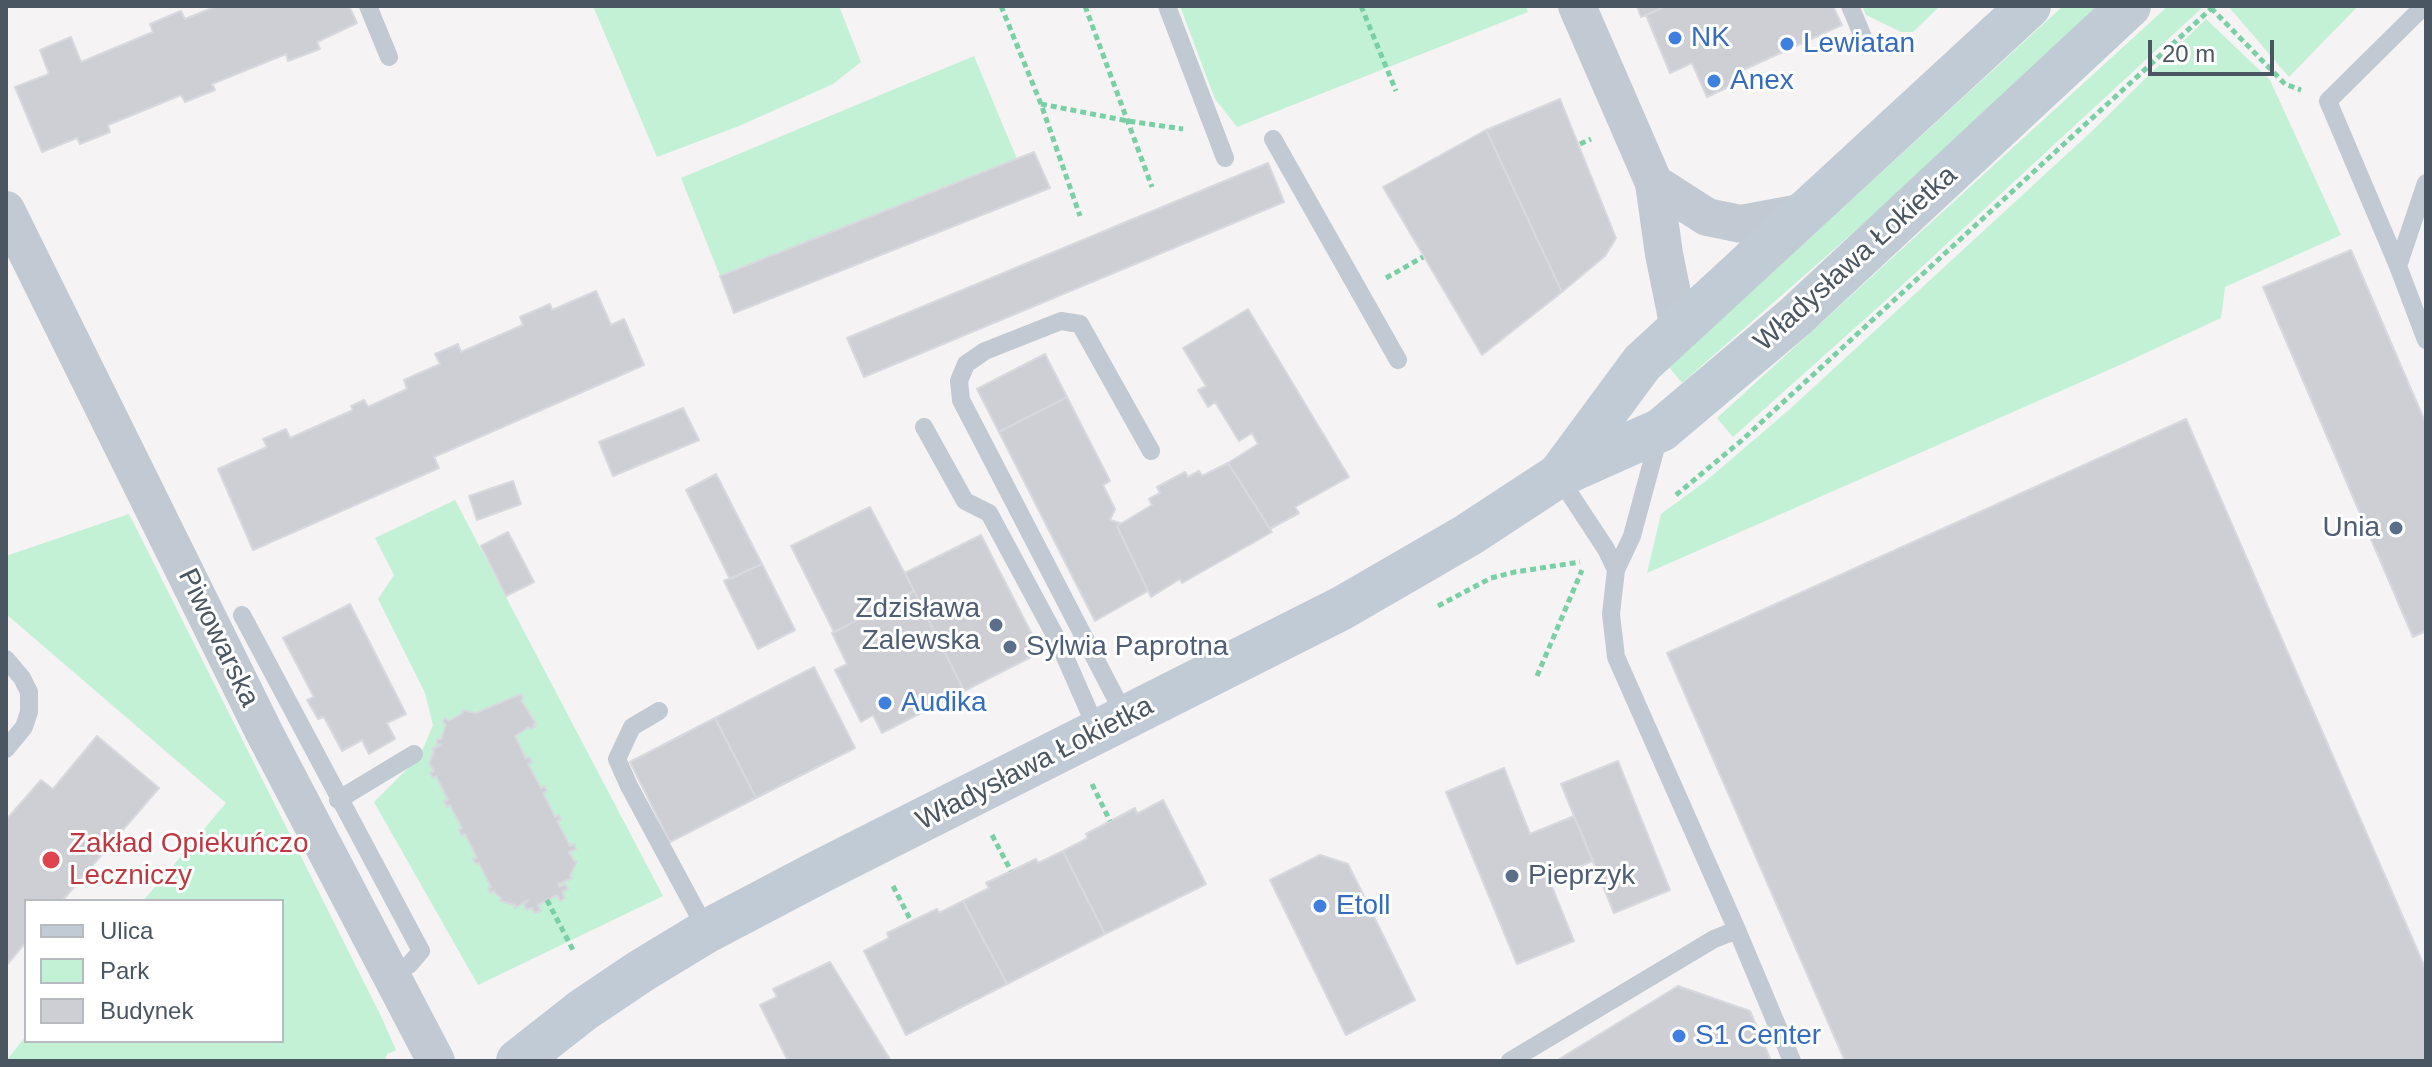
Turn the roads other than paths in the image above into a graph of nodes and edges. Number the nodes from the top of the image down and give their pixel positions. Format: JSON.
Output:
{"nodes":[{"id":1,"x":368,"y":6,"type":"edge"},
{"id":2,"x":1167,"y":6,"type":"edge"},
{"id":3,"x":1577,"y":6,"type":"edge"},
{"id":4,"x":1850,"y":6,"type":"edge"},
{"id":5,"x":2029,"y":6,"type":"edge"},
{"id":6,"x":2129,"y":6,"type":"edge"},
{"id":7,"x":2424,"y":6,"type":"edge"},
{"id":8,"x":1866,"y":44,"type":"dead end"},
{"id":9,"x":389,"y":57,"type":"dead end"},
{"id":10,"x":1273,"y":139,"type":"dead end"},
{"id":11,"x":1225,"y":158,"type":"dead end"},
{"id":12,"x":1654,"y":183,"type":"junction"},
{"id":13,"x":2426,"y":183,"type":"edge"},
{"id":14,"x":6,"y":210,"type":"edge"},
{"id":15,"x":1806,"y":212,"type":"junction"},
{"id":16,"x":2398,"y":266,"type":"junction"},
{"id":17,"x":1679,"y":328,"type":"junction"},
{"id":18,"x":2426,"y":340,"type":"edge"},
{"id":19,"x":1398,"y":360,"type":"dead end"},
{"id":20,"x":924,"y":427,"type":"dead end"},
{"id":21,"x":1661,"y":430,"type":"junction"},
{"id":22,"x":1151,"y":451,"type":"dead end"},
{"id":23,"x":1558,"y":476,"type":"junction"},
{"id":24,"x":1616,"y":570,"type":"junction"},
{"id":25,"x":242,"y":615,"type":"dead end"},
{"id":26,"x":6,"y":659,"type":"edge"},
{"id":27,"x":659,"y":711,"type":"dead end"},
{"id":28,"x":1112,"y":725,"type":"junction"},
{"id":29,"x":6,"y":749,"type":"edge"},
{"id":30,"x":414,"y":754,"type":"dead end"},
{"id":31,"x":338,"y":800,"type":"junction"},
{"id":32,"x":1737,"y":930,"type":"junction"},
{"id":33,"x":707,"y":931,"type":"junction"},
{"id":34,"x":391,"y":975,"type":"junction"},
{"id":35,"x":436,"y":1061,"type":"edge"},
{"id":36,"x":518,"y":1061,"type":"edge"},
{"id":37,"x":1510,"y":1061,"type":"edge"},
{"id":38,"x":1792,"y":1061,"type":"edge"}],
"edges":[{"from":1,"to":9,"type":"lane"},
{"from":2,"to":11,"type":"lane"},
{"from":3,"to":12,"type":"street"},
{"from":4,"to":8,"type":"lane"},
{"from":5,"to":15,"type":"main road","name":"Władysława Łokietka"},
{"from":6,"to":21,"type":"main road","name":"Władysława Łokietka"},
{"from":7,"to":16,"type":"lane"},
{"from":10,"to":19,"type":"lane"},
{"from":12,"to":15,"type":"street"},
{"from":12,"to":17,"type":"street"},
{"from":13,"to":16,"type":"lane"},
{"from":14,"to":34,"type":"street","name":"Piwowarska"},
{"from":15,"to":17,"type":"main road","name":"Władysława Łokietka"},
{"from":16,"to":18,"type":"lane"},
{"from":17,"to":23,"type":"main road","name":"Władysława Łokietka"},
{"from":20,"to":28,"type":"lane"},
{"from":21,"to":23,"type":"main road","name":"Władysława Łokietka"},
{"from":21,"to":24,"type":"lane"},
{"from":22,"to":28,"type":"lane"},
{"from":23,"to":24,"type":"lane"},
{"from":23,"to":28,"type":"main road","name":"Władysława Łokietka"},
{"from":24,"to":32,"type":"lane"},
{"from":25,"to":31,"type":"lane"},
{"from":26,"to":29,"type":"lane"},
{"from":27,"to":33,"type":"lane"},
{"from":28,"to":33,"type":"main road","name":"Władysława Łokietka"},
{"from":30,"to":31,"type":"lane"},
{"from":31,"to":34,"type":"lane"},
{"from":32,"to":37,"type":"lane"},
{"from":32,"to":38,"type":"lane"},
{"from":33,"to":36,"type":"main road","name":"Władysława Łokietka"},
{"from":34,"to":35,"type":"street","name":"Piwowarska"}]}
